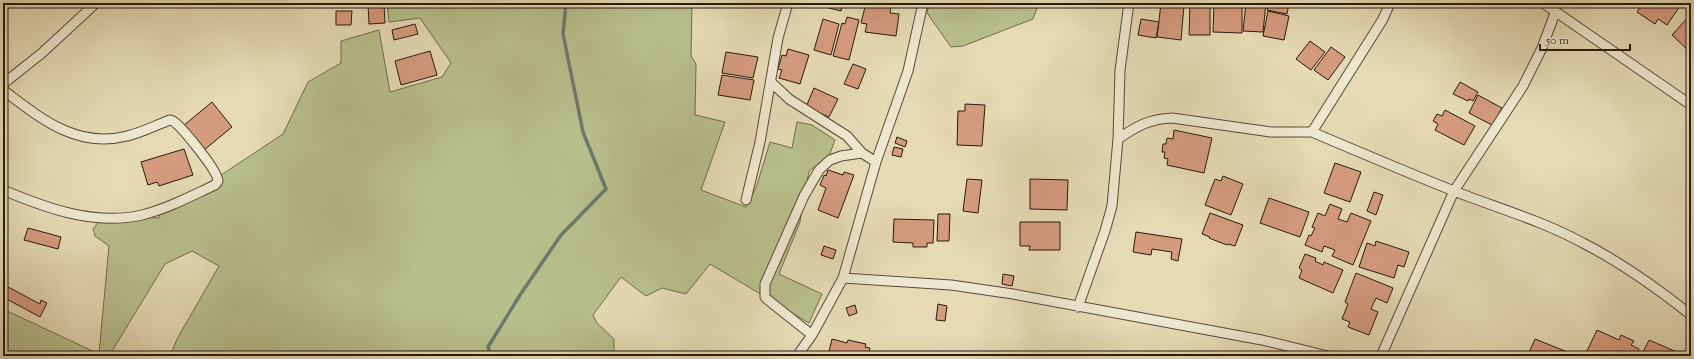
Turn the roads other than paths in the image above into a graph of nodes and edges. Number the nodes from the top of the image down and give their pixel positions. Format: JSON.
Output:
{"nodes":[{"id":1,"x":788,"y":3,"type":"edge"},
{"id":2,"x":923,"y":3,"type":"edge"},
{"id":3,"x":1129,"y":3,"type":"edge"},
{"id":4,"x":1390,"y":3,"type":"edge"},
{"id":5,"x":1542,"y":3,"type":"edge"},
{"id":6,"x":92,"y":4,"type":"edge"},
{"id":7,"x":1555,"y":13,"type":"junction"},
{"id":8,"x":771,"y":82,"type":"junction"},
{"id":9,"x":3,"y":84,"type":"edge"},
{"id":10,"x":3,"y":90,"type":"edge"},
{"id":11,"x":1676,"y":94,"type":"junction"},
{"id":12,"x":1691,"y":95,"type":"edge"},
{"id":13,"x":1691,"y":105,"type":"edge"},
{"id":14,"x":1312,"y":132,"type":"junction"},
{"id":15,"x":1118,"y":139,"type":"junction"},
{"id":16,"x":862,"y":153,"type":"junction"},
{"id":17,"x":876,"y":162,"type":"junction"},
{"id":18,"x":3,"y":190,"type":"edge"},
{"id":19,"x":1454,"y":191,"type":"junction"},
{"id":20,"x":746,"y":200,"type":"dead end"},
{"id":21,"x":843,"y":278,"type":"junction"},
{"id":22,"x":1078,"y":307,"type":"junction"},
{"id":23,"x":1691,"y":315,"type":"edge"},
{"id":24,"x":812,"y":335,"type":"junction"},
{"id":25,"x":797,"y":356,"type":"edge"},
{"id":26,"x":1328,"y":356,"type":"edge"},
{"id":27,"x":1381,"y":356,"type":"edge"}],
"edges":[{"from":1,"to":8,"type":"street"},
{"from":2,"to":17,"type":"street"},
{"from":3,"to":15,"type":"street"},
{"from":4,"to":14,"type":"street"},
{"from":5,"to":7,"type":"street"},
{"from":6,"to":9,"type":"street"},
{"from":7,"to":11,"type":"street"},
{"from":7,"to":19,"type":"street"},
{"from":8,"to":16,"type":"street"},
{"from":8,"to":20,"type":"street"},
{"from":10,"to":18,"type":"street"},
{"from":11,"to":12,"type":"street"},
{"from":11,"to":13,"type":"street"},
{"from":14,"to":15,"type":"street"},
{"from":14,"to":19,"type":"street"},
{"from":15,"to":22,"type":"street"},
{"from":16,"to":17,"type":"street"},
{"from":16,"to":24,"type":"street"},
{"from":17,"to":21,"type":"street"},
{"from":19,"to":23,"type":"street"},
{"from":19,"to":27,"type":"street"},
{"from":21,"to":22,"type":"street"},
{"from":21,"to":24,"type":"street"},
{"from":22,"to":26,"type":"street"},
{"from":24,"to":25,"type":"street"}]}
